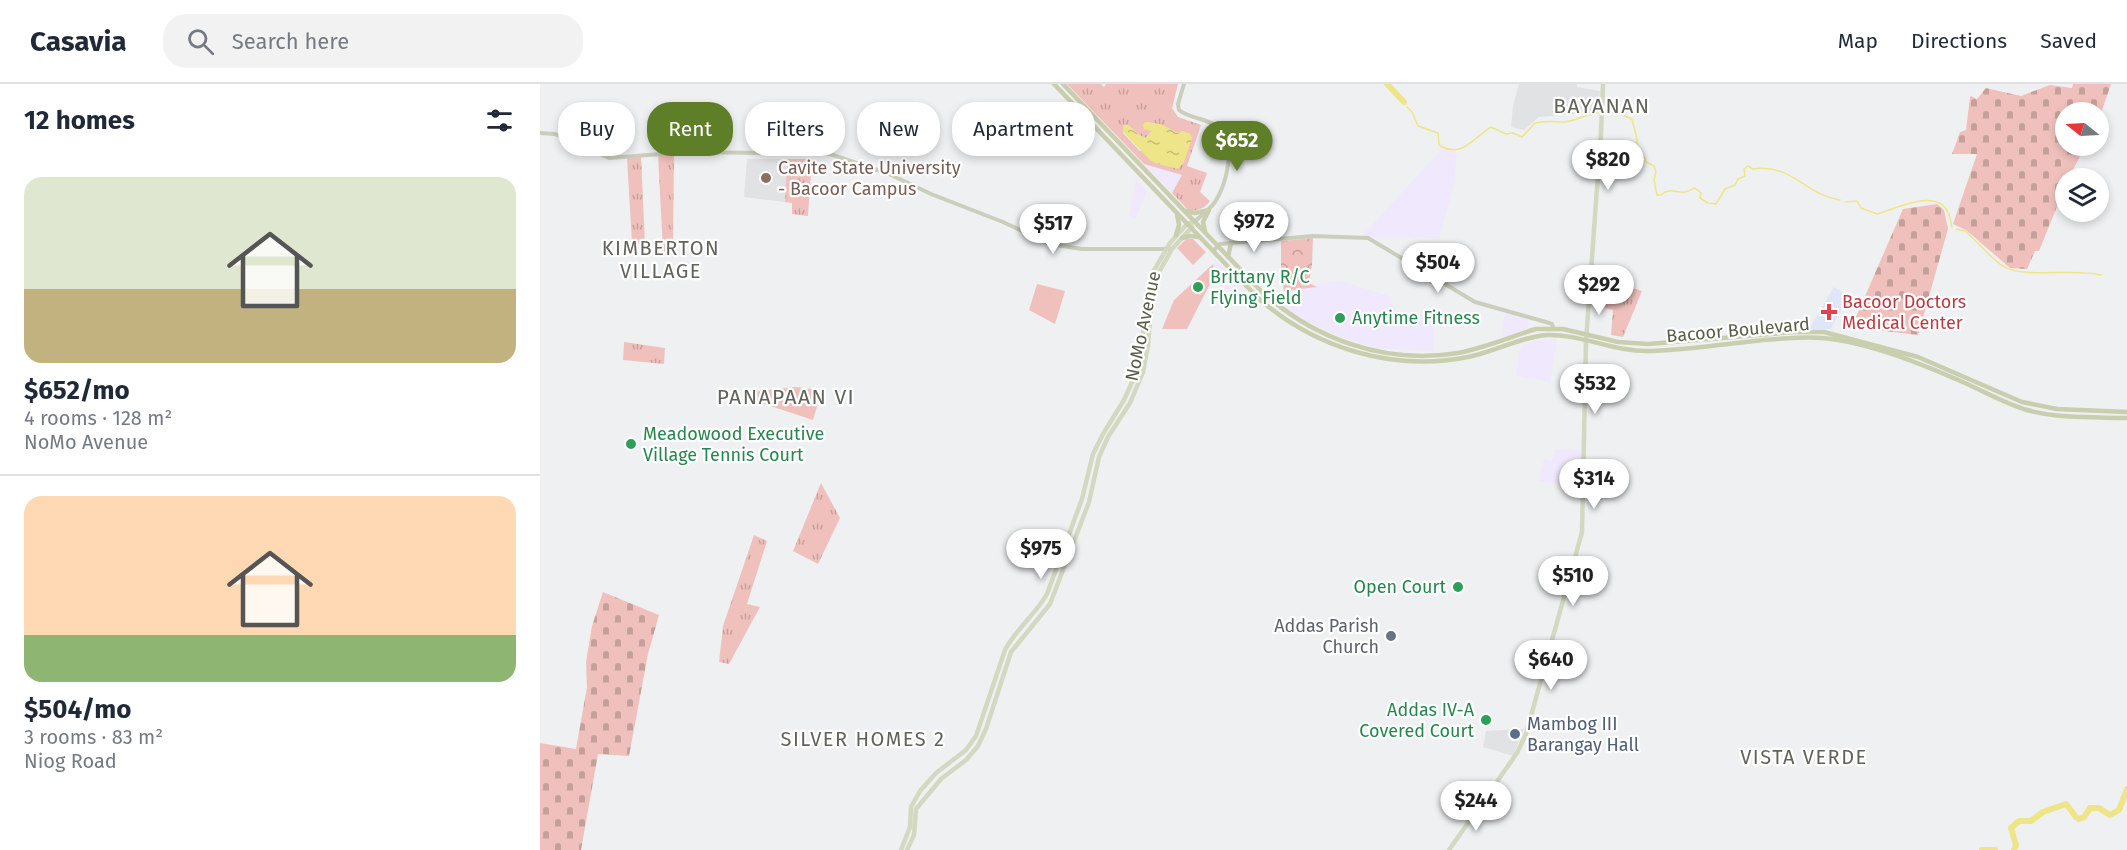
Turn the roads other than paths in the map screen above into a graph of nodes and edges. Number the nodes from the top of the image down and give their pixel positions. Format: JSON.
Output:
{"nodes":[{"id":1,"x":1054,"y":84,"type":"edge"},
{"id":2,"x":1063,"y":84,"type":"edge"},
{"id":3,"x":1184,"y":84,"type":"edge"},
{"id":4,"x":1603,"y":84,"type":"edge"},
{"id":5,"x":540,"y":133,"type":"edge"},
{"id":6,"x":1209,"y":210,"type":"junction"},
{"id":7,"x":1184,"y":211,"type":"junction"},
{"id":8,"x":1177,"y":214,"type":"junction"},
{"id":9,"x":1194,"y":222,"type":"junction"},
{"id":10,"x":1187,"y":224,"type":"junction"},
{"id":11,"x":1191,"y":229,"type":"junction"},
{"id":12,"x":1176,"y":235,"type":"junction"},
{"id":13,"x":1207,"y":236,"type":"junction"},
{"id":14,"x":1199,"y":237,"type":"junction"},
{"id":15,"x":1182,"y":238,"type":"junction"},
{"id":16,"x":1231,"y":243,"type":"junction"},
{"id":17,"x":1217,"y":247,"type":"junction"},
{"id":18,"x":1166,"y":249,"type":"junction"},
{"id":19,"x":1172,"y":249,"type":"junction"},
{"id":20,"x":1213,"y":251,"type":"junction"},
{"id":21,"x":1228,"y":257,"type":"junction"},
{"id":22,"x":1295,"y":322,"type":"junction"},
{"id":23,"x":1553,"y":328,"type":"junction"},
{"id":24,"x":1587,"y":335,"type":"junction"},
{"id":25,"x":1505,"y":339,"type":"junction"},
{"id":26,"x":1586,"y":341,"type":"junction"},
{"id":27,"x":1506,"y":346,"type":"junction"},
{"id":28,"x":2127,"y":412,"type":"edge"},
{"id":29,"x":2127,"y":418,"type":"edge"},
{"id":30,"x":1093,"y":454,"type":"junction"},
{"id":31,"x":1099,"y":457,"type":"junction"},
{"id":32,"x":902,"y":850,"type":"edge"},
{"id":33,"x":907,"y":850,"type":"edge"},
{"id":34,"x":1449,"y":850,"type":"edge"}],
"edges":[{"from":1,"to":8,"type":"main road","name":"Bacoor Boulevard"},
{"from":2,"to":7,"type":"main road","name":"Bacoor Boulevard"},
{"from":3,"to":6,"type":"street","name":"NoMo Avenue"},
{"from":4,"to":24,"type":"main road"},
{"from":5,"to":18,"type":"street"},
{"from":6,"to":7,"type":"main road"},
{"from":6,"to":9,"type":"street","name":"NoMo Avenue"},
{"from":6,"to":13,"type":"main road"},
{"from":7,"to":9,"type":"main road","name":"Bacoor Boulevard"},
{"from":8,"to":10,"type":"main road","name":"Bacoor Boulevard"},
{"from":8,"to":12,"type":"main road"},
{"from":9,"to":10,"type":"main road","name":"NoMo Avenue"},
{"from":9,"to":11,"type":"main road","name":"NoMo Avenue"},
{"from":9,"to":13,"type":"main road","name":"Bacoor Boulevard"},
{"from":10,"to":11,"type":"main road","name":"Bacoor Boulevard"},
{"from":10,"to":12,"type":"main road","name":"NoMo Avenue"},
{"from":11,"to":14,"type":"main road","name":"Bacoor Boulevard"},
{"from":11,"to":15,"type":"main road","name":"NoMo Avenue"},
{"from":12,"to":18,"type":"main road","name":"NoMo Avenue"},
{"from":13,"to":17,"type":"main road","name":"Bacoor Boulevard"},
{"from":14,"to":15,"type":"main road"},
{"from":14,"to":20,"type":"main road","name":"Bacoor Boulevard"},
{"from":15,"to":19,"type":"main road","name":"NoMo Avenue"},
{"from":16,"to":17,"type":"street"},
{"from":16,"to":21,"type":"main road"},
{"from":16,"to":23,"type":"street"},
{"from":17,"to":20,"type":"street"},
{"from":17,"to":21,"type":"main road","name":"Bacoor Boulevard"},
{"from":18,"to":19,"type":"street"},
{"from":18,"to":30,"type":"main road","name":"NoMo Avenue"},
{"from":19,"to":31,"type":"main road","name":"NoMo Avenue"},
{"from":20,"to":22,"type":"main road","name":"Bacoor Boulevard"},
{"from":21,"to":22,"type":"main road","name":"Bacoor Boulevard"},
{"from":22,"to":25,"type":"main road","name":"Bacoor Boulevard"},
{"from":22,"to":27,"type":"main road","name":"Bacoor Boulevard"},
{"from":23,"to":24,"type":"main road","name":"Bacoor Boulevard"},
{"from":23,"to":25,"type":"main road","name":"Bacoor Boulevard"},
{"from":24,"to":26,"type":"main road"},
{"from":24,"to":28,"type":"main road","name":"Bacoor Boulevard"},
{"from":25,"to":27,"type":"main road"},
{"from":26,"to":27,"type":"main road","name":"Bacoor Boulevard"},
{"from":26,"to":29,"type":"main road","name":"Bacoor Boulevard"},
{"from":26,"to":34,"type":"main road"},
{"from":30,"to":31,"type":"main road"},
{"from":30,"to":32,"type":"main road","name":"NoMo Avenue"},
{"from":31,"to":33,"type":"main road","name":"NoMo Avenue"}]}
